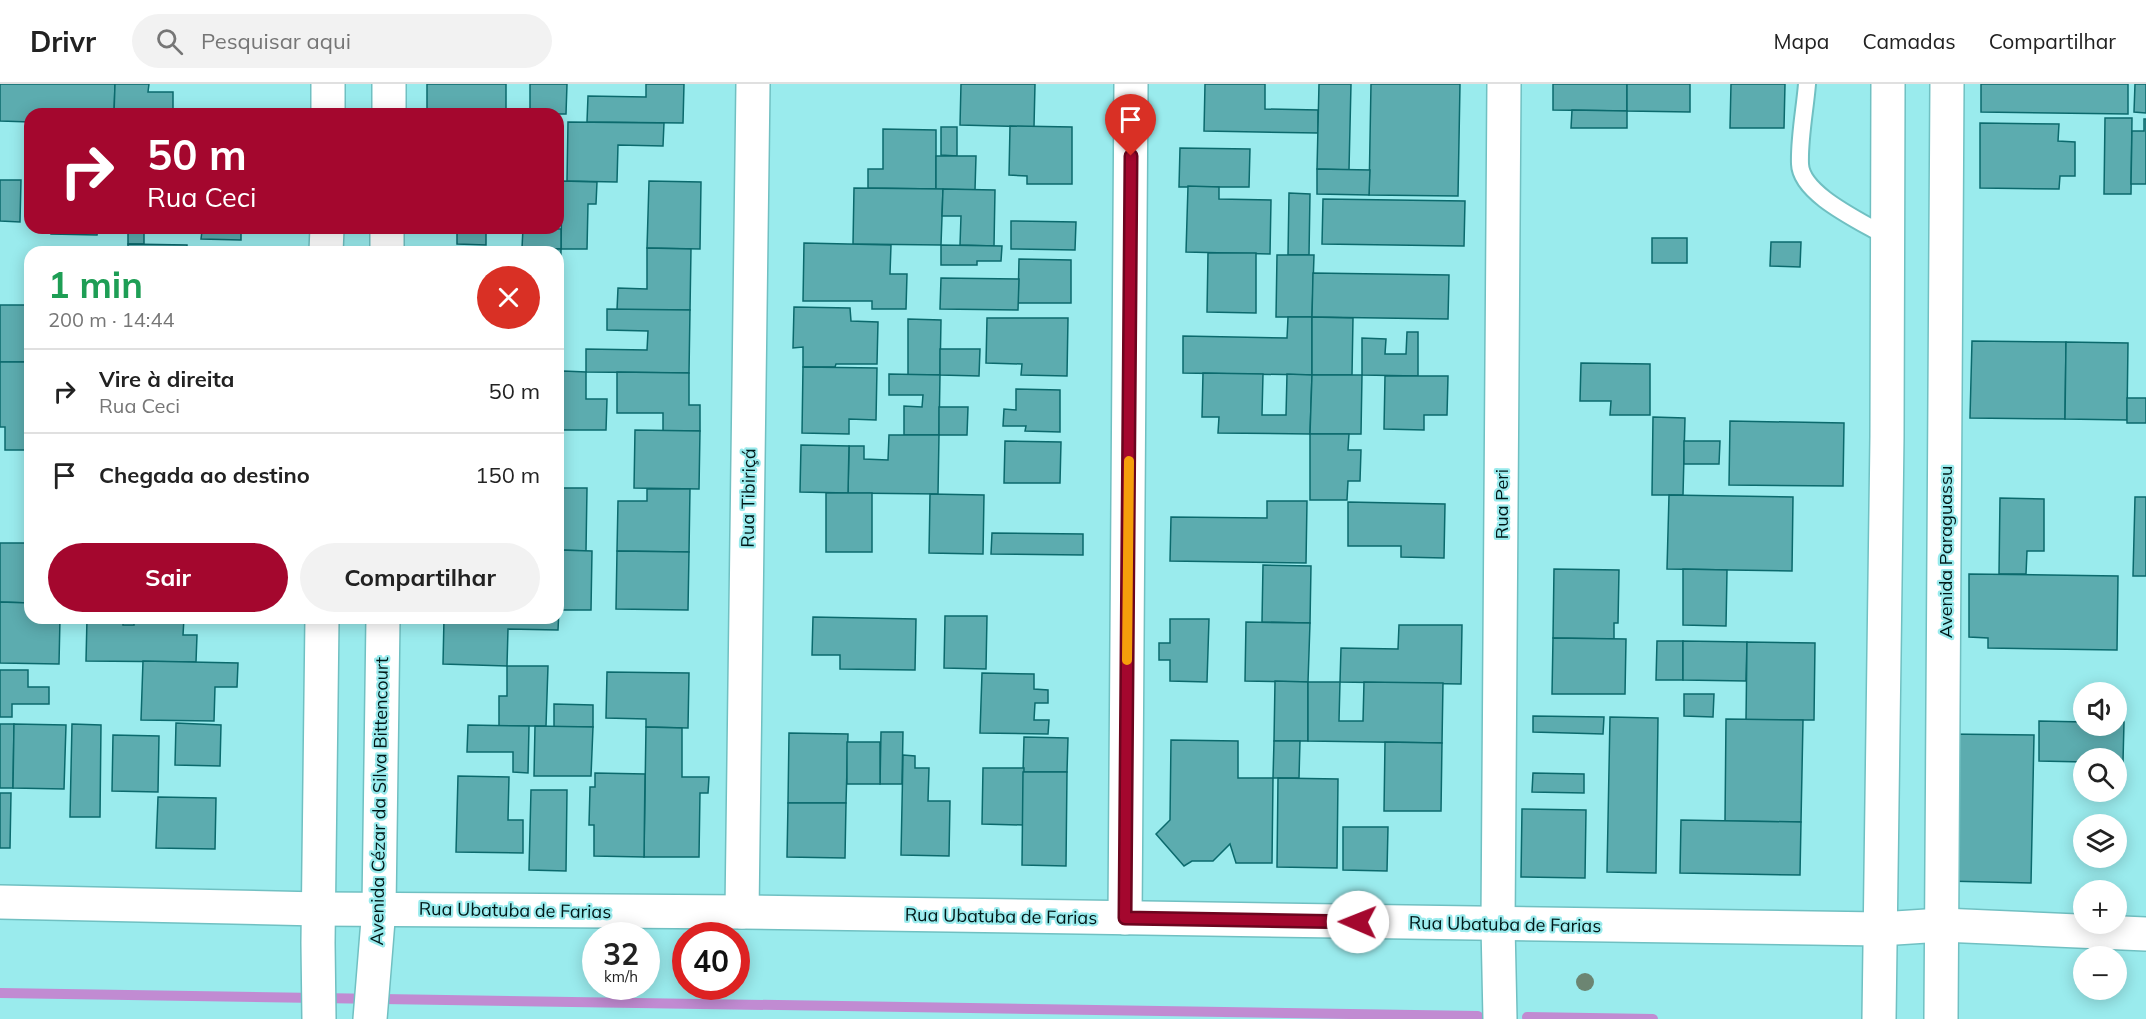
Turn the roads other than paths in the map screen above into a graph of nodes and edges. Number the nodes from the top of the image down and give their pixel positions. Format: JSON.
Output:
{"nodes":[{"id":1,"x":328,"y":84,"type":"edge"},
{"id":2,"x":389,"y":84,"type":"edge"},
{"id":3,"x":753,"y":84,"type":"edge"},
{"id":4,"x":1131,"y":84,"type":"edge"},
{"id":5,"x":1504,"y":84,"type":"edge"},
{"id":6,"x":1808,"y":84,"type":"edge"},
{"id":7,"x":1888,"y":84,"type":"edge"},
{"id":8,"x":1947,"y":84,"type":"edge"},
{"id":9,"x":328,"y":108,"type":"edge"},
{"id":10,"x":389,"y":108,"type":"edge"},
{"id":11,"x":1887,"y":237,"type":"junction"},
{"id":12,"x":322,"y":624,"type":"edge"},
{"id":13,"x":383,"y":624,"type":"edge"},
{"id":14,"x":0,"y":902,"type":"edge"},
{"id":15,"x":379,"y":908,"type":"junction"},
{"id":16,"x":319,"y":909,"type":"junction"},
{"id":17,"x":742,"y":912,"type":"junction"},
{"id":18,"x":1125,"y":918,"type":"junction"},
{"id":19,"x":1498,"y":924,"type":"junction"},
{"id":20,"x":1942,"y":925,"type":"junction"},
{"id":21,"x":1880,"y":929,"type":"junction"},
{"id":22,"x":2146,"y":934,"type":"edge"},
{"id":23,"x":1940,"y":1007,"type":"edge"},
{"id":24,"x":1880,"y":1012,"type":"edge"},
{"id":25,"x":319,"y":1019,"type":"edge"},
{"id":26,"x":370,"y":1019,"type":"edge"},
{"id":27,"x":1500,"y":1019,"type":"edge"}],
"edges":[{"from":1,"to":9,"type":"street"},
{"from":2,"to":10,"type":"street"},
{"from":3,"to":17,"type":"street","name":"Rua Tibiriçá"},
{"from":4,"to":18,"type":"street"},
{"from":5,"to":19,"type":"street","name":"Rua Peri"},
{"from":6,"to":11,"type":"lane"},
{"from":7,"to":11,"type":"street"},
{"from":8,"to":20,"type":"street","name":"Avenida Paraguassu"},
{"from":11,"to":21,"type":"street"},
{"from":12,"to":16,"type":"street"},
{"from":13,"to":15,"type":"street","name":"Avenida Cézar da Silva Bittencourt"},
{"from":14,"to":16,"type":"street","name":"Rua Ubatuba de Farias"},
{"from":15,"to":16,"type":"street","name":"Rua Ubatuba de Farias"},
{"from":15,"to":17,"type":"street","name":"Rua Ubatuba de Farias"},
{"from":15,"to":26,"type":"street","name":"Avenida Cézar da Silva Bittencourt"},
{"from":16,"to":25,"type":"street"},
{"from":17,"to":18,"type":"street","name":"Rua Ubatuba de Farias"},
{"from":18,"to":19,"type":"street","name":"Rua Ubatuba de Farias"},
{"from":19,"to":21,"type":"street","name":"Rua Ubatuba de Farias"},
{"from":19,"to":27,"type":"street","name":"Rua Peri"},
{"from":20,"to":21,"type":"street","name":"Rua Ubatuba de Farias"},
{"from":20,"to":22,"type":"street","name":"Rua Ubatuba de Farias"},
{"from":20,"to":23,"type":"street","name":"Avenida Paraguassu"},
{"from":21,"to":24,"type":"street"}]}
